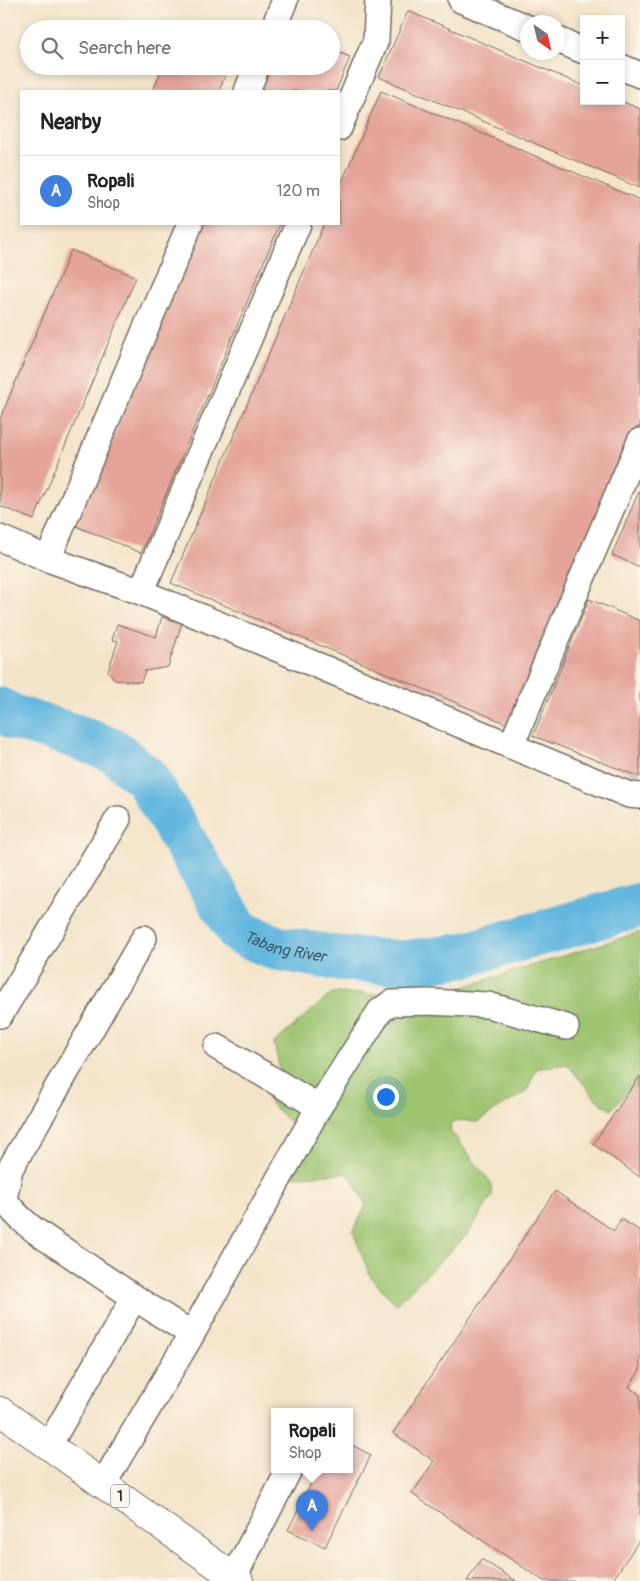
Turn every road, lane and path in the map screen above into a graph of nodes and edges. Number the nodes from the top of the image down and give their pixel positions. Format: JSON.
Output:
{"nodes":[{"id":1,"x":285,"y":0,"type":"edge"},
{"id":2,"x":378,"y":0,"type":"edge"},
{"id":3,"x":461,"y":0,"type":"edge"},
{"id":4,"x":277,"y":20,"type":"edge"},
{"id":5,"x":520,"y":25,"type":"edge"},
{"id":6,"x":565,"y":43,"type":"edge"},
{"id":7,"x":580,"y":49,"type":"edge"},
{"id":8,"x":625,"y":69,"type":"edge"},
{"id":9,"x":253,"y":75,"type":"edge"},
{"id":10,"x":640,"y":75,"type":"edge"},
{"id":11,"x":246,"y":90,"type":"edge"},
{"id":12,"x":340,"y":126,"type":"edge"},
{"id":13,"x":190,"y":225,"type":"edge"},
{"id":14,"x":298,"y":225,"type":"edge"},
{"id":15,"x":640,"y":441,"type":"edge"},
{"id":16,"x":0,"y":538,"type":"edge"},
{"id":17,"x":48,"y":560,"type":"junction"},
{"id":18,"x":142,"y":592,"type":"junction"},
{"id":19,"x":511,"y":746,"type":"junction"},
{"id":20,"x":640,"y":796,"type":"edge"},
{"id":21,"x":118,"y":819,"type":"dead end"},
{"id":22,"x":144,"y":938,"type":"dead end"},
{"id":23,"x":0,"y":1015,"type":"edge"},
{"id":24,"x":566,"y":1027,"type":"dead end"},
{"id":25,"x":217,"y":1047,"type":"dead end"},
{"id":26,"x":319,"y":1107,"type":"junction"},
{"id":27,"x":134,"y":1298,"type":"junction"},
{"id":28,"x":192,"y":1334,"type":"junction"},
{"id":29,"x":0,"y":1411,"type":"edge"},
{"id":30,"x":49,"y":1445,"type":"junction"},
{"id":31,"x":288,"y":1473,"type":"edge"},
{"id":32,"x":103,"y":1484,"type":"junction"},
{"id":33,"x":237,"y":1579,"type":"edge"}],
"edges":[{"from":1,"to":4,"type":"lane"},
{"from":2,"to":12,"type":"lane"},
{"from":3,"to":5,"type":"lane"},
{"from":6,"to":7,"type":"lane"},
{"from":8,"to":10,"type":"lane"},
{"from":9,"to":11,"type":"lane"},
{"from":13,"to":17,"type":"lane"},
{"from":14,"to":18,"type":"lane"},
{"from":15,"to":19,"type":"lane"},
{"from":16,"to":17,"type":"lane"},
{"from":17,"to":18,"type":"lane"},
{"from":18,"to":19,"type":"lane"},
{"from":19,"to":20,"type":"lane"},
{"from":21,"to":23,"type":"lane"},
{"from":22,"to":27,"type":"lane"},
{"from":24,"to":26,"type":"lane"},
{"from":25,"to":26,"type":"lane"},
{"from":26,"to":28,"type":"lane"},
{"from":27,"to":28,"type":"lane"},
{"from":27,"to":30,"type":"lane"},
{"from":28,"to":32,"type":"lane"},
{"from":29,"to":30,"type":"highway","number":"1"},
{"from":30,"to":32,"type":"highway","number":"1"},
{"from":31,"to":33,"type":"lane"},
{"from":32,"to":33,"type":"highway","number":"1"}]}
